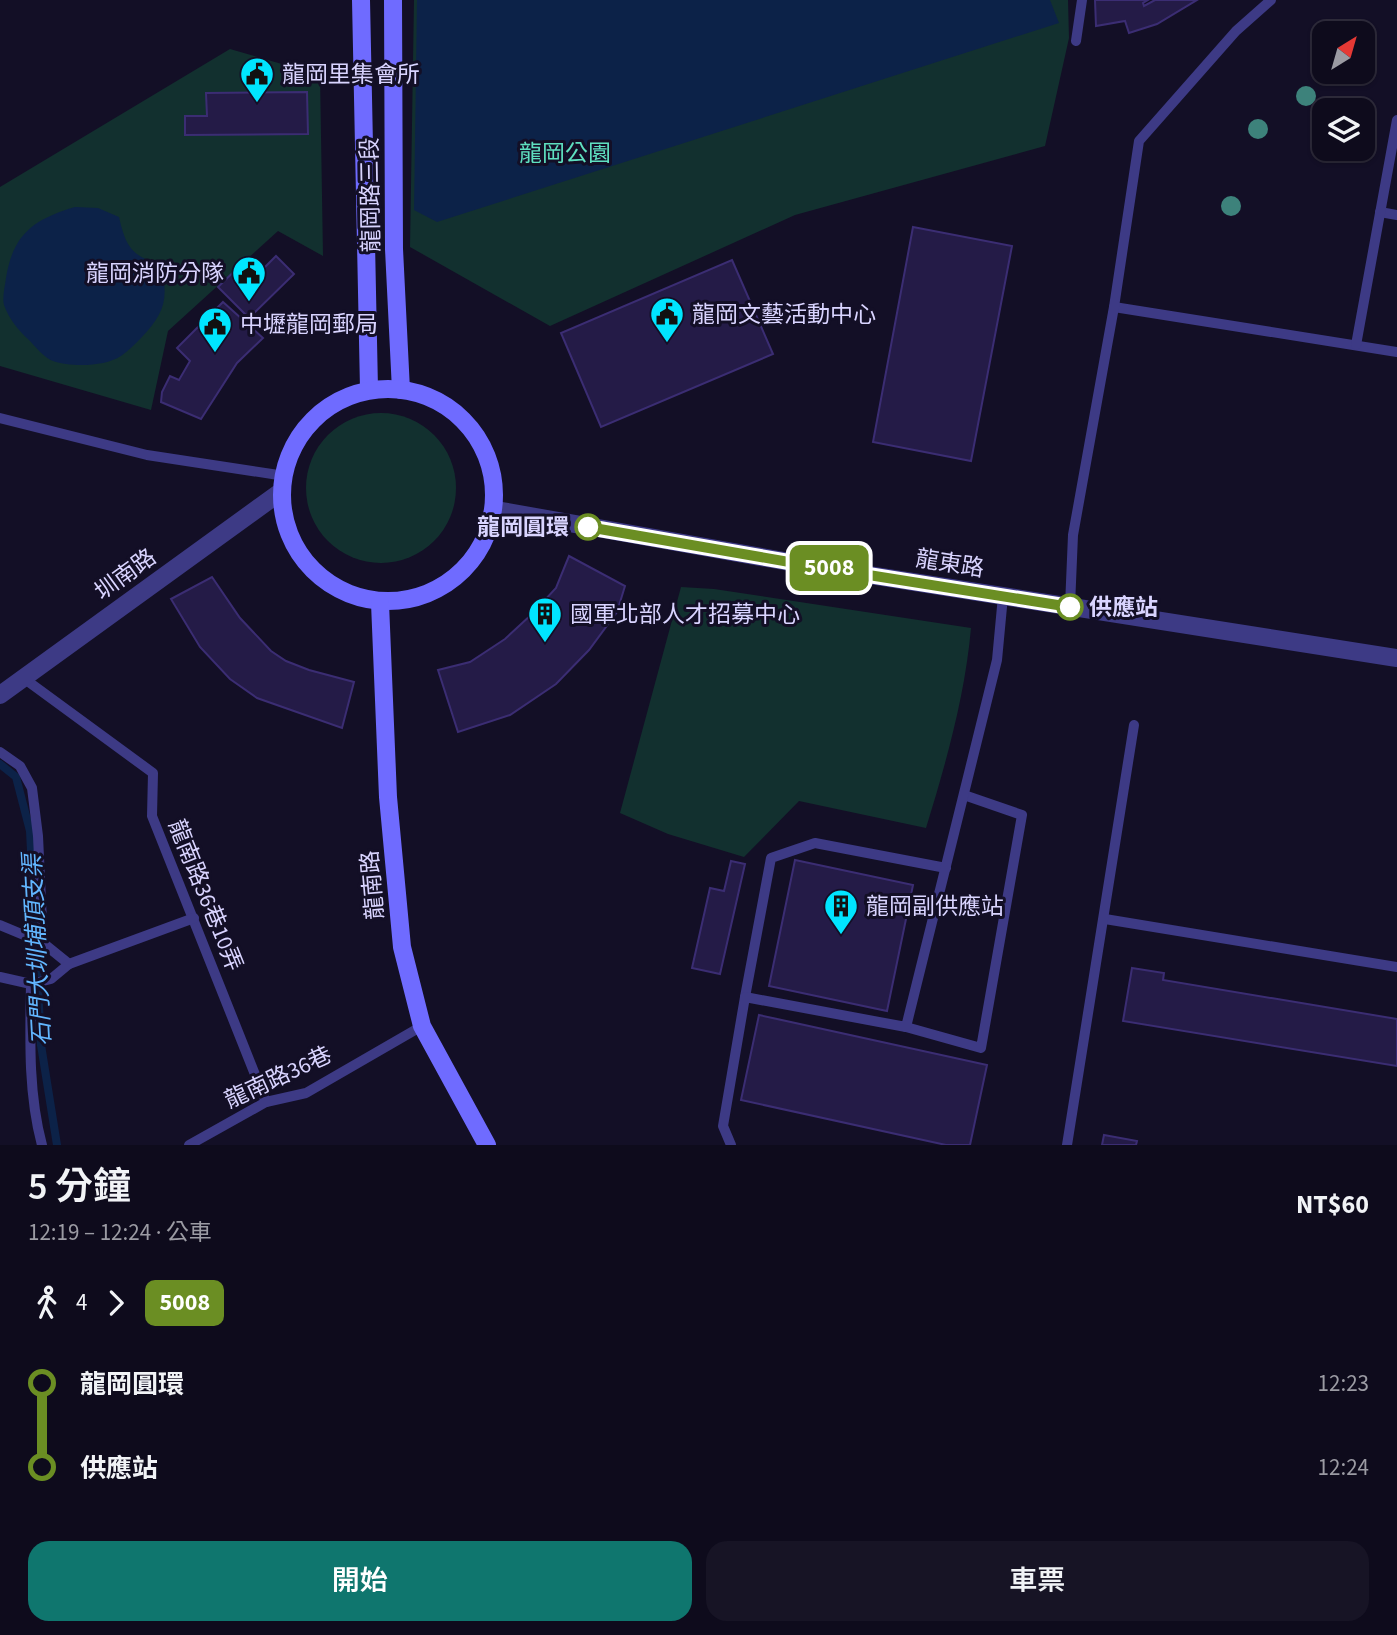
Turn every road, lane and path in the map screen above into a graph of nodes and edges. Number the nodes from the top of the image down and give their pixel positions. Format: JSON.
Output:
{"nodes":[{"id":1,"x":360,"y":0,"type":"edge"},
{"id":2,"x":393,"y":0,"type":"edge"},
{"id":3,"x":1082,"y":0,"type":"edge"},
{"id":4,"x":1271,"y":0,"type":"edge"},
{"id":5,"x":1076,"y":41,"type":"dead end"},
{"id":6,"x":1397,"y":120,"type":"edge"},
{"id":7,"x":1380,"y":212,"type":"junction"},
{"id":8,"x":1397,"y":215,"type":"edge"},
{"id":9,"x":1114,"y":307,"type":"junction"},
{"id":10,"x":1356,"y":345,"type":"junction"},
{"id":11,"x":1397,"y":352,"type":"edge"},
{"id":12,"x":369,"y":389,"type":"junction"},
{"id":13,"x":401,"y":390,"type":"junction"},
{"id":14,"x":0,"y":418,"type":"edge"},
{"id":15,"x":282,"y":484,"type":"junction"},
{"id":16,"x":496,"y":510,"type":"junction"},
{"id":17,"x":1003,"y":596,"type":"junction"},
{"id":18,"x":380,"y":603,"type":"junction"},
{"id":19,"x":1070,"y":607,"type":"junction"},
{"id":20,"x":1397,"y":658,"type":"edge"},
{"id":21,"x":22,"y":677,"type":"junction"},
{"id":22,"x":0,"y":695,"type":"edge"},
{"id":23,"x":1134,"y":725,"type":"dead end"},
{"id":24,"x":0,"y":752,"type":"edge"},
{"id":25,"x":964,"y":795,"type":"junction"},
{"id":26,"x":946,"y":868,"type":"junction"},
{"id":27,"x":194,"y":918,"type":"junction"},
{"id":28,"x":1105,"y":919,"type":"junction"},
{"id":29,"x":0,"y":925,"type":"edge"},
{"id":30,"x":43,"y":943,"type":"junction"},
{"id":31,"x":69,"y":964,"type":"junction"},
{"id":32,"x":1397,"y":967,"type":"edge"},
{"id":33,"x":0,"y":977,"type":"edge"},
{"id":34,"x":31,"y":984,"type":"junction"},
{"id":35,"x":746,"y":997,"type":"junction"},
{"id":36,"x":422,"y":1026,"type":"junction"},
{"id":37,"x":906,"y":1027,"type":"junction"},
{"id":38,"x":266,"y":1102,"type":"junction"},
{"id":39,"x":42,"y":1145,"type":"edge"},
{"id":40,"x":189,"y":1145,"type":"edge"},
{"id":41,"x":486,"y":1145,"type":"edge"},
{"id":42,"x":731,"y":1145,"type":"edge"},
{"id":43,"x":1067,"y":1145,"type":"edge"}],
"edges":[{"from":1,"to":12,"type":"main road","name":"龍岡路三段"},
{"from":2,"to":13,"type":"main road","name":"龍岡路三段"},
{"from":3,"to":5,"type":"lane"},
{"from":4,"to":9,"type":"lane"},
{"from":6,"to":7,"type":"lane"},
{"from":7,"to":8,"type":"lane"},
{"from":7,"to":10,"type":"lane"},
{"from":9,"to":10,"type":"lane"},
{"from":9,"to":19,"type":"lane"},
{"from":10,"to":11,"type":"lane"},
{"from":12,"to":13,"type":"main road"},
{"from":12,"to":15,"type":"main road"},
{"from":13,"to":16,"type":"main road"},
{"from":14,"to":15,"type":"lane"},
{"from":15,"to":18,"type":"main road"},
{"from":15,"to":21,"type":"street","name":"圳南路"},
{"from":16,"to":17,"type":"street","name":"龍東路"},
{"from":16,"to":18,"type":"main road"},
{"from":17,"to":19,"type":"street","name":"龍東路"},
{"from":17,"to":25,"type":"lane"},
{"from":18,"to":36,"type":"main road","name":"龍南路"},
{"from":19,"to":20,"type":"street","name":"龍東路"},
{"from":21,"to":22,"type":"street","name":"圳南路"},
{"from":21,"to":27,"type":"lane","name":"龍南路36巷10弄"},
{"from":23,"to":28,"type":"lane"},
{"from":24,"to":30,"type":"lane"},
{"from":25,"to":26,"type":"lane"},
{"from":25,"to":37,"type":"lane"},
{"from":26,"to":35,"type":"lane"},
{"from":26,"to":37,"type":"lane"},
{"from":27,"to":31,"type":"lane"},
{"from":27,"to":38,"type":"lane","name":"龍南路36巷10弄"},
{"from":28,"to":32,"type":"lane"},
{"from":28,"to":43,"type":"lane"},
{"from":29,"to":30,"type":"lane"},
{"from":30,"to":31,"type":"lane"},
{"from":31,"to":34,"type":"lane"},
{"from":33,"to":34,"type":"lane"},
{"from":34,"to":39,"type":"lane"},
{"from":35,"to":37,"type":"lane"},
{"from":35,"to":42,"type":"lane"},
{"from":36,"to":38,"type":"lane","name":"龍南路36巷"},
{"from":36,"to":41,"type":"main road","name":"龍南路"},
{"from":38,"to":40,"type":"lane","name":"龍南路36巷"}]}
